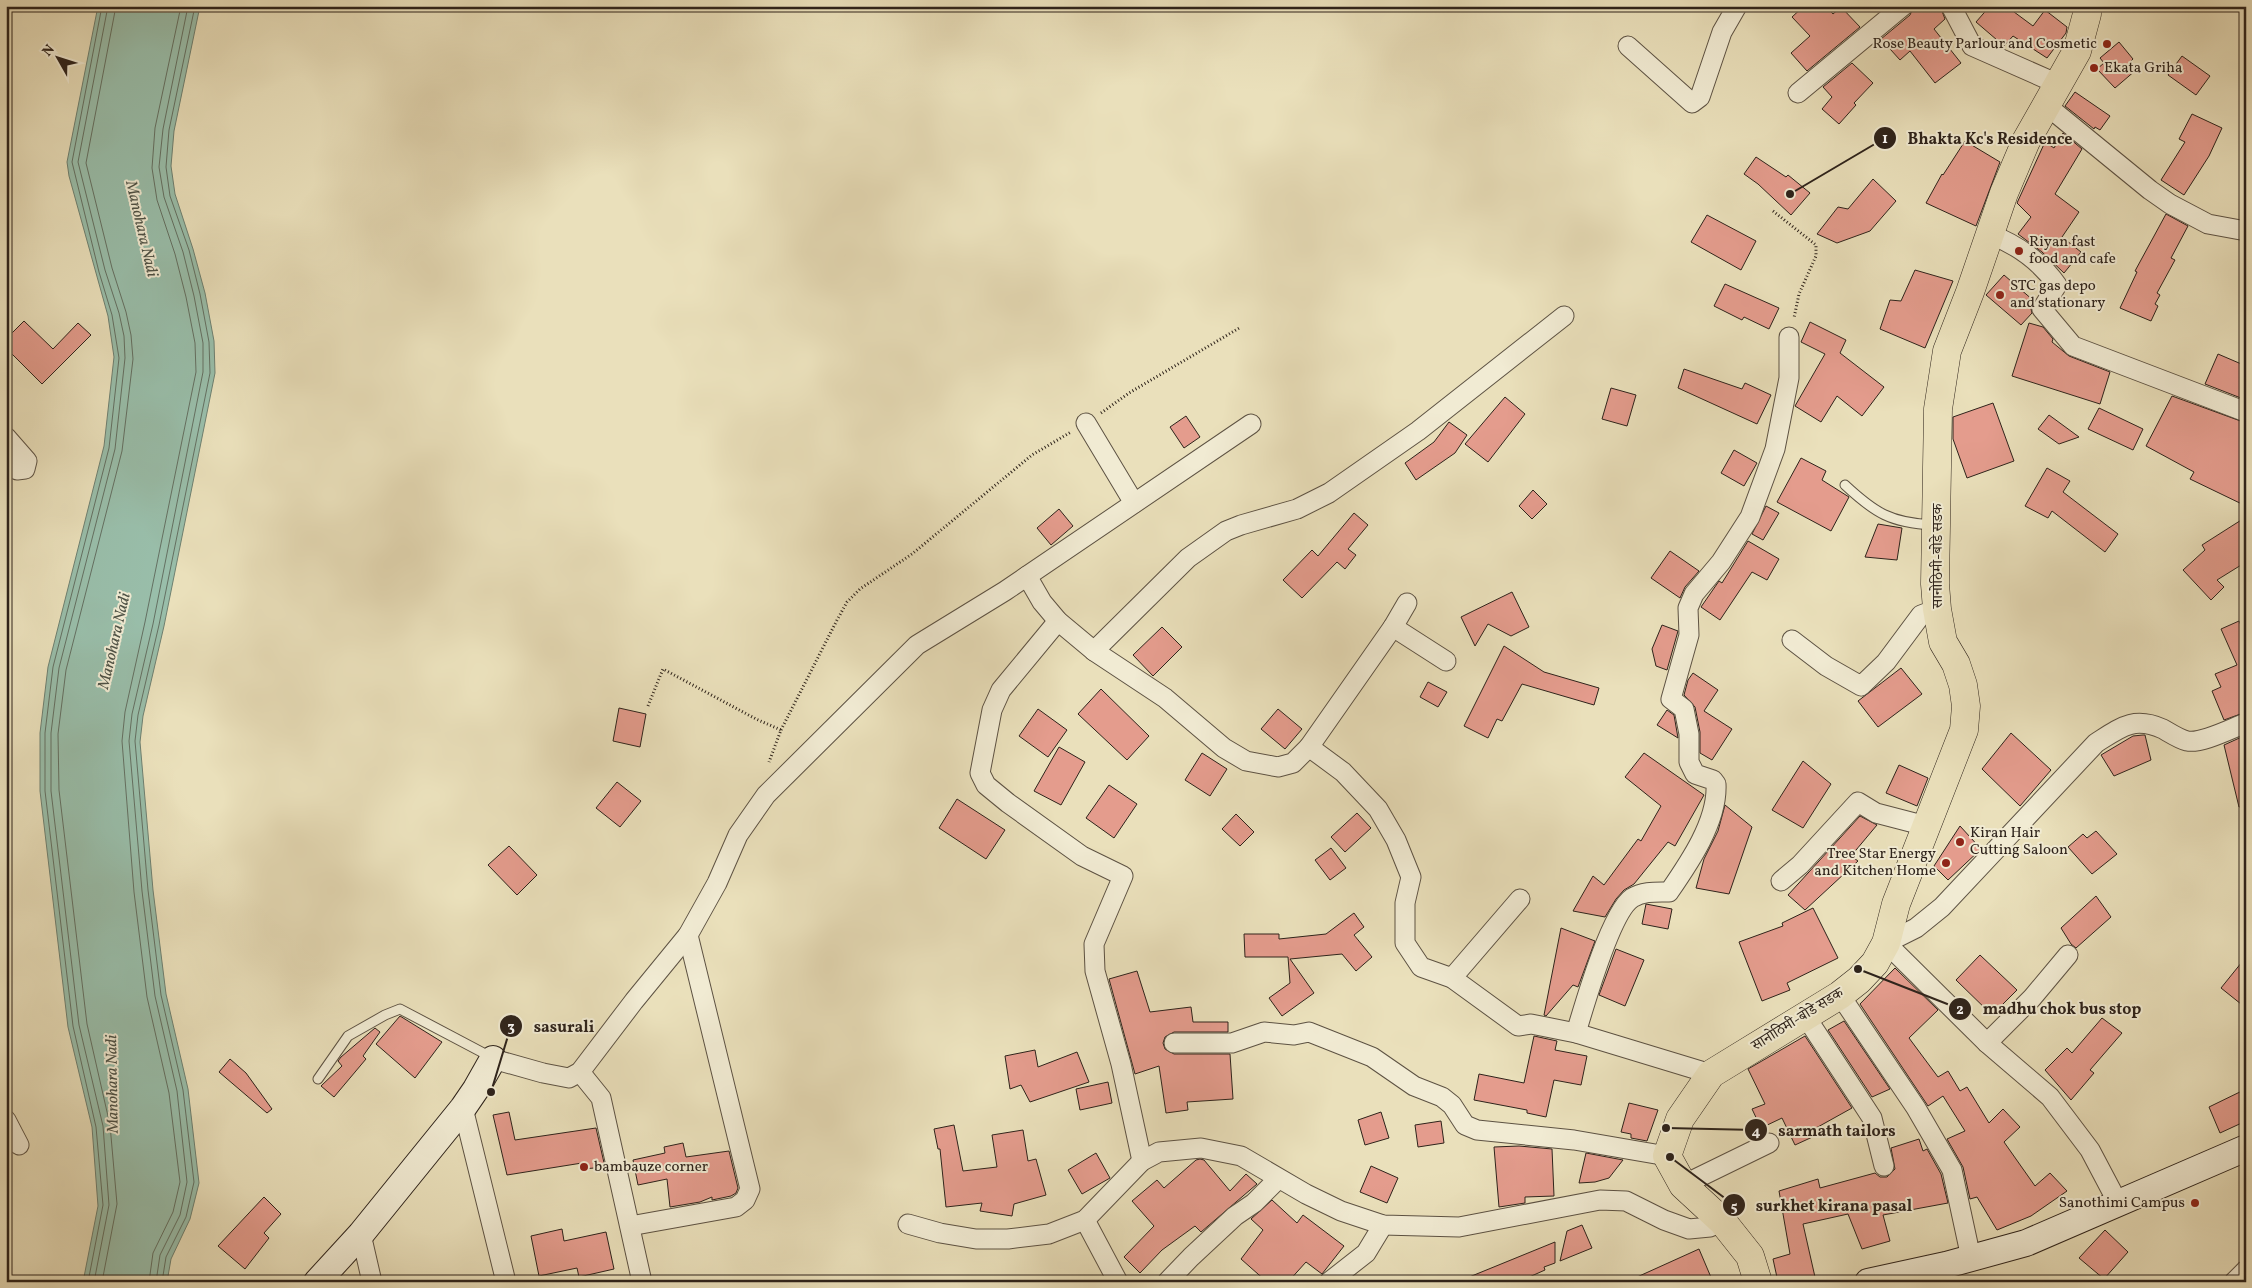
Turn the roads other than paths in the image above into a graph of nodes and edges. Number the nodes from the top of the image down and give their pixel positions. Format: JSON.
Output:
{"nodes":[{"id":1,"x":1737,"y":6,"type":"edge"},
{"id":2,"x":1903,"y":6,"type":"edge"},
{"id":3,"x":1951,"y":6,"type":"edge"},
{"id":4,"x":2087,"y":6,"type":"edge"},
{"id":5,"x":1628,"y":46,"type":"dead end"},
{"id":6,"x":1798,"y":93,"type":"dead end"},
{"id":7,"x":2052,"y":94,"type":"junction"},
{"id":8,"x":2246,"y":231,"type":"edge"},
{"id":9,"x":1990,"y":234,"type":"junction"},
{"id":10,"x":1564,"y":316,"type":"dead end"},
{"id":11,"x":1789,"y":337,"type":"road end"},
{"id":12,"x":2246,"y":412,"type":"edge"},
{"id":13,"x":1086,"y":423,"type":"road end"},
{"id":14,"x":1251,"y":424,"type":"dead end"},
{"id":15,"x":6,"y":437,"type":"edge"},
{"id":16,"x":6,"y":464,"type":"edge"},
{"id":17,"x":1845,"y":485,"type":"dead end"},
{"id":18,"x":1134,"y":503,"type":"junction"},
{"id":19,"x":1937,"y":525,"type":"junction"},
{"id":20,"x":1027,"y":576,"type":"junction"},
{"id":21,"x":1407,"y":603,"type":"dead end"},
{"id":22,"x":1937,"y":609,"type":"junction"},
{"id":23,"x":1058,"y":621,"type":"junction"},
{"id":24,"x":1393,"y":628,"type":"junction"},
{"id":25,"x":1792,"y":640,"type":"dead end"},
{"id":26,"x":1094,"y":651,"type":"junction"},
{"id":27,"x":1446,"y":661,"type":"dead end"},
{"id":28,"x":2246,"y":723,"type":"edge"},
{"id":29,"x":1309,"y":747,"type":"junction"},
{"id":30,"x":1926,"y":826,"type":"junction"},
{"id":31,"x":1781,"y":881,"type":"dead end"},
{"id":32,"x":1520,"y":899,"type":"dead end"},
{"id":33,"x":688,"y":935,"type":"junction"},
{"id":34,"x":1886,"y":943,"type":"junction"},
{"id":35,"x":2068,"y":955,"type":"dead end"},
{"id":36,"x":1452,"y":978,"type":"junction"},
{"id":37,"x":1840,"y":995,"type":"junction"},
{"id":38,"x":1806,"y":1017,"type":"junction"},
{"id":39,"x":1576,"y":1033,"type":"junction"},
{"id":40,"x":1174,"y":1043,"type":"dead end"},
{"id":41,"x":1987,"y":1043,"type":"junction"},
{"id":42,"x":493,"y":1058,"type":"junction"},
{"id":43,"x":580,"y":1072,"type":"junction"},
{"id":44,"x":1711,"y":1074,"type":"junction"},
{"id":45,"x":318,"y":1079,"type":"dead end"},
{"id":46,"x":463,"y":1108,"type":"junction"},
{"id":47,"x":6,"y":1120,"type":"edge"},
{"id":48,"x":1769,"y":1143,"type":"dead end"},
{"id":49,"x":19,"y":1145,"type":"dead end"},
{"id":50,"x":2246,"y":1148,"type":"edge"},
{"id":51,"x":1666,"y":1156,"type":"junction"},
{"id":52,"x":1142,"y":1161,"type":"junction"},
{"id":53,"x":1884,"y":1166,"type":"dead end"},
{"id":54,"x":1278,"y":1179,"type":"junction"},
{"id":55,"x":1683,"y":1185,"type":"junction"},
{"id":56,"x":2118,"y":1203,"type":"junction"},
{"id":57,"x":1085,"y":1220,"type":"junction"},
{"id":58,"x":1723,"y":1222,"type":"junction"},
{"id":59,"x":908,"y":1224,"type":"dead end"},
{"id":60,"x":1383,"y":1225,"type":"junction"},
{"id":61,"x":630,"y":1226,"type":"junction"},
{"id":62,"x":361,"y":1234,"type":"junction"},
{"id":63,"x":1971,"y":1258,"type":"junction"},
{"id":64,"x":2246,"y":1270,"type":"edge"},
{"id":65,"x":317,"y":1282,"type":"edge"},
{"id":66,"x":372,"y":1282,"type":"edge"},
{"id":67,"x":506,"y":1282,"type":"edge"},
{"id":68,"x":642,"y":1282,"type":"edge"},
{"id":69,"x":1118,"y":1282,"type":"edge"},
{"id":70,"x":1167,"y":1282,"type":"edge"},
{"id":71,"x":1330,"y":1282,"type":"edge"},
{"id":72,"x":1758,"y":1282,"type":"edge"},
{"id":73,"x":1868,"y":1282,"type":"edge"},
{"id":74,"x":2234,"y":1282,"type":"edge"}],
"edges":[{"from":1,"to":5,"type":"street"},
{"from":2,"to":6,"type":"street"},
{"from":3,"to":7,"type":"street"},
{"from":4,"to":7,"type":"main road","name":"सानोठिमी-बोडे सडक"},
{"from":7,"to":8,"type":"street"},
{"from":7,"to":9,"type":"main road","name":"सानोठिमी-बोडे सडक"},
{"from":9,"to":12,"type":"street"},
{"from":9,"to":19,"type":"main road","name":"सानोठिमी-बोडे सडक"},
{"from":10,"to":26,"type":"street"},
{"from":11,"to":39,"type":"street"},
{"from":13,"to":18,"type":"street"},
{"from":14,"to":18,"type":"street"},
{"from":15,"to":16,"type":"street"},
{"from":17,"to":19,"type":"lane"},
{"from":18,"to":20,"type":"street"},
{"from":19,"to":22,"type":"main road","name":"सानोठिमी-बोडे सडक"},
{"from":20,"to":23,"type":"street"},
{"from":20,"to":33,"type":"street"},
{"from":21,"to":24,"type":"street"},
{"from":22,"to":25,"type":"street"},
{"from":22,"to":30,"type":"main road","name":"सानोठिमी-बोडे सडक"},
{"from":23,"to":26,"type":"street"},
{"from":23,"to":52,"type":"street"},
{"from":24,"to":27,"type":"street"},
{"from":24,"to":29,"type":"street"},
{"from":26,"to":29,"type":"street"},
{"from":28,"to":34,"type":"street"},
{"from":29,"to":36,"type":"street"},
{"from":30,"to":31,"type":"street"},
{"from":30,"to":34,"type":"main road","name":"सानोठिमी-बोडे सडक"},
{"from":32,"to":36,"type":"street"},
{"from":33,"to":43,"type":"street"},
{"from":33,"to":61,"type":"street"},
{"from":34,"to":37,"type":"main road","name":"सानोठिमी-बोडे सडक"},
{"from":34,"to":41,"type":"street"},
{"from":35,"to":41,"type":"street"},
{"from":36,"to":39,"type":"street"},
{"from":37,"to":38,"type":"main road","name":"सानोठिमी-बोडे सडक"},
{"from":37,"to":63,"type":"street"},
{"from":38,"to":44,"type":"main road","name":"सानोठिमी-बोडे सडक"},
{"from":38,"to":53,"type":"street"},
{"from":39,"to":44,"type":"street"},
{"from":40,"to":51,"type":"street"},
{"from":41,"to":56,"type":"street"},
{"from":42,"to":43,"type":"street"},
{"from":42,"to":45,"type":"lane"},
{"from":42,"to":46,"type":"street"},
{"from":43,"to":61,"type":"street"},
{"from":44,"to":51,"type":"main road","name":"सानोठिमी-बोडे सडक"},
{"from":46,"to":62,"type":"street"},
{"from":46,"to":67,"type":"street"},
{"from":47,"to":49,"type":"street"},
{"from":48,"to":55,"type":"street"},
{"from":50,"to":56,"type":"street"},
{"from":51,"to":55,"type":"main road"},
{"from":52,"to":54,"type":"street"},
{"from":52,"to":57,"type":"street"},
{"from":54,"to":60,"type":"street"},
{"from":54,"to":70,"type":"street"},
{"from":55,"to":58,"type":"main road"},
{"from":56,"to":63,"type":"street"},
{"from":57,"to":59,"type":"street"},
{"from":57,"to":69,"type":"street"},
{"from":58,"to":60,"type":"street"},
{"from":58,"to":72,"type":"main road"},
{"from":60,"to":71,"type":"street"},
{"from":61,"to":68,"type":"street"},
{"from":62,"to":65,"type":"street"},
{"from":62,"to":66,"type":"street"},
{"from":63,"to":73,"type":"street"},
{"from":64,"to":74,"type":"street"}]}
